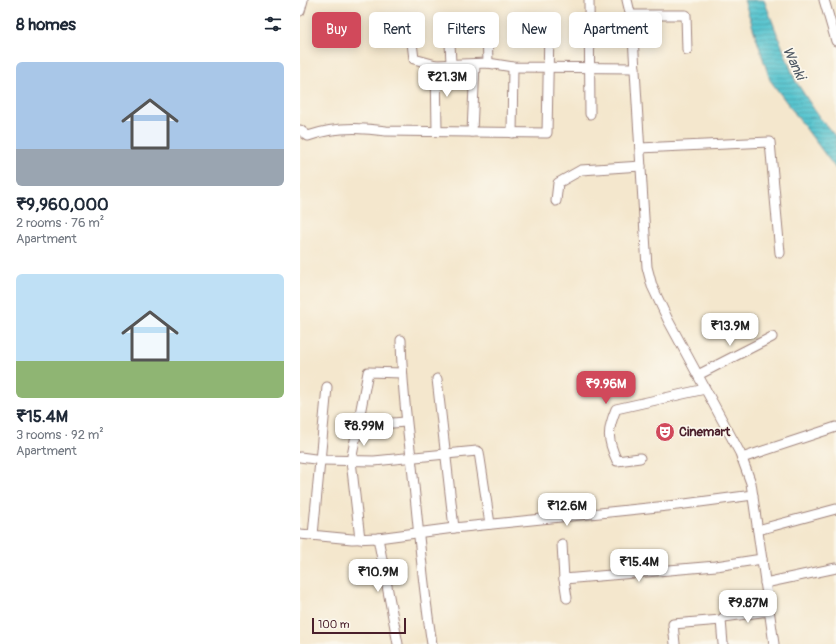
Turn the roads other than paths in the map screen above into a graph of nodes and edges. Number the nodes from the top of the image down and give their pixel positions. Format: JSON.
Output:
{"nodes":[{"id":1,"x":304,"y":0,"type":"edge"},
{"id":2,"x":589,"y":0,"type":"edge"},
{"id":3,"x":627,"y":0,"type":"edge"},
{"id":4,"x":824,"y":0,"type":"edge"},
{"id":5,"x":300,"y":11,"type":"edge"},
{"id":6,"x":629,"y":12,"type":"edge"},
{"id":7,"x":662,"y":15,"type":"edge"},
{"id":8,"x":836,"y":41,"type":"edge"},
{"id":9,"x":413,"y":48,"type":"edge"},
{"id":10,"x":450,"y":48,"type":"edge"},
{"id":11,"x":488,"y":48,"type":"edge"},
{"id":12,"x":549,"y":48,"type":"edge"},
{"id":13,"x":633,"y":48,"type":"edge"},
{"id":14,"x":687,"y":50,"type":"dead end"},
{"id":15,"x":451,"y":63,"type":"junction"},
{"id":16,"x":488,"y":63,"type":"junction"},
{"id":17,"x":475,"y":64,"type":"junction"},
{"id":18,"x":436,"y":65,"type":"junction"},
{"id":19,"x":549,"y":66,"type":"junction"},
{"id":20,"x":590,"y":66,"type":"junction"},
{"id":21,"x":513,"y":67,"type":"junction"},
{"id":22,"x":635,"y":68,"type":"junction"},
{"id":23,"x":590,"y":114,"type":"dead end"},
{"id":24,"x":300,"y":130,"type":"edge"},
{"id":25,"x":437,"y":131,"type":"junction"},
{"id":26,"x":472,"y":132,"type":"junction"},
{"id":27,"x":512,"y":133,"type":"junction"},
{"id":28,"x":640,"y":148,"type":"junction"},
{"id":29,"x":641,"y":166,"type":"junction"},
{"id":30,"x":556,"y":201,"type":"dead end"},
{"id":31,"x":780,"y":253,"type":"dead end"},
{"id":32,"x":772,"y":337,"type":"dead end"},
{"id":33,"x":401,"y":340,"type":"dead end"},
{"id":34,"x":402,"y":373,"type":"junction"},
{"id":35,"x":698,"y":375,"type":"junction"},
{"id":36,"x":437,"y":379,"type":"dead end"},
{"id":37,"x":327,"y":387,"type":"dead end"},
{"id":38,"x":705,"y":389,"type":"junction"},
{"id":39,"x":406,"y":422,"type":"junction"},
{"id":40,"x":357,"y":426,"type":"junction"},
{"id":41,"x":836,"y":427,"type":"edge"},
{"id":42,"x":446,"y":453,"type":"junction"},
{"id":43,"x":300,"y":457,"type":"edge"},
{"id":44,"x":411,"y":457,"type":"junction"},
{"id":45,"x":640,"y":458,"type":"dead end"},
{"id":46,"x":742,"y":458,"type":"junction"},
{"id":47,"x":322,"y":460,"type":"junction"},
{"id":48,"x":351,"y":460,"type":"junction"},
{"id":49,"x":753,"y":495,"type":"junction"},
{"id":50,"x":836,"y":509,"type":"edge"},
{"id":51,"x":490,"y":524,"type":"junction"},
{"id":52,"x":454,"y":528,"type":"junction"},
{"id":53,"x":758,"y":530,"type":"junction"},
{"id":54,"x":417,"y":532,"type":"junction"},
{"id":55,"x":300,"y":534,"type":"edge"},
{"id":56,"x":313,"y":535,"type":"junction"},
{"id":57,"x":378,"y":538,"type":"junction"},
{"id":58,"x":360,"y":539,"type":"junction"},
{"id":59,"x":562,"y":544,"type":"dead end"},
{"id":60,"x":762,"y":559,"type":"junction"},
{"id":61,"x":836,"y":568,"type":"edge"},
{"id":62,"x":564,"y":579,"type":"junction"},
{"id":63,"x":765,"y":583,"type":"junction"},
{"id":64,"x":567,"y":598,"type":"dead end"},
{"id":65,"x":769,"y":611,"type":"junction"},
{"id":66,"x":720,"y":620,"type":"junction"},
{"id":67,"x":398,"y":644,"type":"edge"},
{"id":68,"x":432,"y":644,"type":"edge"},
{"id":69,"x":675,"y":644,"type":"edge"},
{"id":70,"x":723,"y":644,"type":"edge"},
{"id":71,"x":774,"y":644,"type":"edge"}],
"edges":[{"from":1,"to":5,"type":"street"},
{"from":2,"to":20,"type":"street"},
{"from":3,"to":6,"type":"street"},
{"from":4,"to":8,"type":"street"},
{"from":7,"to":14,"type":"street"},
{"from":9,"to":18,"type":"street"},
{"from":10,"to":15,"type":"street"},
{"from":11,"to":16,"type":"street"},
{"from":12,"to":19,"type":"street"},
{"from":13,"to":22,"type":"street"},
{"from":15,"to":17,"type":"street"},
{"from":15,"to":18,"type":"street"},
{"from":16,"to":17,"type":"street"},
{"from":16,"to":21,"type":"street"},
{"from":17,"to":26,"type":"street"},
{"from":18,"to":25,"type":"street"},
{"from":19,"to":20,"type":"street"},
{"from":19,"to":21,"type":"street"},
{"from":19,"to":27,"type":"street"},
{"from":20,"to":22,"type":"street"},
{"from":20,"to":23,"type":"street"},
{"from":21,"to":27,"type":"street"},
{"from":22,"to":28,"type":"street"},
{"from":24,"to":25,"type":"street"},
{"from":25,"to":26,"type":"street"},
{"from":26,"to":27,"type":"street"},
{"from":28,"to":29,"type":"street"},
{"from":28,"to":31,"type":"street"},
{"from":29,"to":30,"type":"street"},
{"from":29,"to":35,"type":"street"},
{"from":32,"to":35,"type":"street"},
{"from":33,"to":34,"type":"street"},
{"from":34,"to":39,"type":"street"},
{"from":34,"to":40,"type":"street"},
{"from":35,"to":38,"type":"street"},
{"from":36,"to":42,"type":"street"},
{"from":37,"to":47,"type":"street"},
{"from":38,"to":45,"type":"street"},
{"from":38,"to":46,"type":"street"},
{"from":39,"to":40,"type":"street"},
{"from":39,"to":44,"type":"street"},
{"from":40,"to":48,"type":"street"},
{"from":41,"to":46,"type":"street"},
{"from":42,"to":44,"type":"street"},
{"from":42,"to":51,"type":"street"},
{"from":42,"to":52,"type":"street"},
{"from":43,"to":47,"type":"street"},
{"from":44,"to":48,"type":"street"},
{"from":44,"to":54,"type":"street"},
{"from":46,"to":49,"type":"street"},
{"from":47,"to":48,"type":"street"},
{"from":47,"to":56,"type":"street"},
{"from":48,"to":58,"type":"street"},
{"from":49,"to":51,"type":"street"},
{"from":49,"to":53,"type":"street"},
{"from":50,"to":53,"type":"street"},
{"from":51,"to":52,"type":"street"},
{"from":52,"to":54,"type":"street"},
{"from":53,"to":60,"type":"street"},
{"from":54,"to":57,"type":"street"},
{"from":54,"to":68,"type":"street"},
{"from":55,"to":56,"type":"street"},
{"from":56,"to":58,"type":"street"},
{"from":57,"to":58,"type":"street"},
{"from":57,"to":67,"type":"street"},
{"from":59,"to":62,"type":"street"},
{"from":60,"to":62,"type":"street"},
{"from":60,"to":63,"type":"street"},
{"from":61,"to":63,"type":"street"},
{"from":62,"to":64,"type":"street"},
{"from":63,"to":65,"type":"street"},
{"from":65,"to":66,"type":"street"},
{"from":65,"to":71,"type":"street"},
{"from":66,"to":69,"type":"street"},
{"from":66,"to":70,"type":"street"}]}
